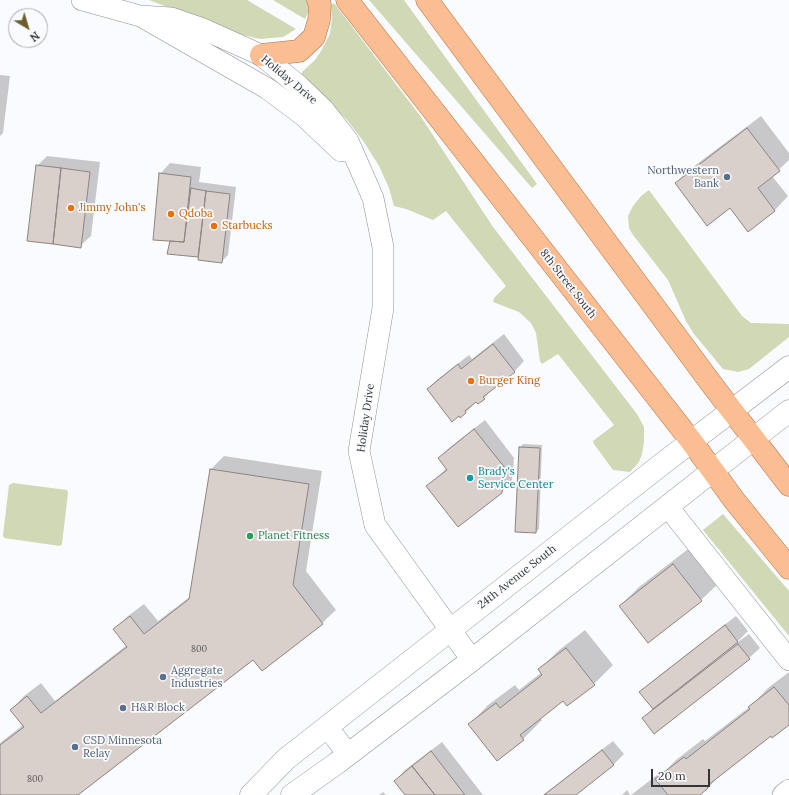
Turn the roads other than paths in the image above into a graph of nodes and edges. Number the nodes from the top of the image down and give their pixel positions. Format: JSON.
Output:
{"nodes":[{"id":1,"x":82,"y":0,"type":"edge"},
{"id":2,"x":318,"y":0,"type":"edge"},
{"id":3,"x":347,"y":0,"type":"edge"},
{"id":4,"x":427,"y":0,"type":"edge"},
{"id":5,"x":140,"y":16,"type":"junction"},
{"id":6,"x":261,"y":55,"type":"junction"},
{"id":7,"x":362,"y":171,"type":"junction"},
{"id":8,"x":789,"y":367,"type":"edge"},
{"id":9,"x":731,"y":411,"type":"junction"},
{"id":10,"x":789,"y":411,"type":"edge"},
{"id":11,"x":754,"y":439,"type":"junction"},
{"id":12,"x":692,"y":442,"type":"junction"},
{"id":13,"x":712,"y":471,"type":"junction"},
{"id":14,"x":789,"y":485,"type":"edge"},
{"id":15,"x":668,"y":507,"type":"junction"},
{"id":16,"x":789,"y":568,"type":"edge"},
{"id":17,"x":450,"y":630,"type":"junction"},
{"id":18,"x":472,"y":660,"type":"junction"},
{"id":19,"x":789,"y":660,"type":"edge"},
{"id":20,"x":327,"y":727,"type":"junction"},
{"id":21,"x":348,"y":754,"type":"junction"},
{"id":22,"x":789,"y":790,"type":"edge"},
{"id":23,"x":252,"y":795,"type":"edge"},
{"id":24,"x":292,"y":795,"type":"edge"},
{"id":25,"x":783,"y":795,"type":"edge"}],
"edges":[{"from":1,"to":5,"type":"street","name":"Holiday Drive"},
{"from":2,"to":6,"type":"main road"},
{"from":3,"to":12,"type":"main road","name":"8th Street South"},
{"from":4,"to":9,"type":"main road"},
{"from":5,"to":6,"type":"street","name":"Holiday Drive"},
{"from":5,"to":7,"type":"street","name":"Holiday Drive"},
{"from":6,"to":7,"type":"street","name":"Holiday Drive"},
{"from":7,"to":17,"type":"street","name":"Holiday Drive"},
{"from":8,"to":9,"type":"street","name":"24th Avenue South"},
{"from":9,"to":11,"type":"main road"},
{"from":9,"to":12,"type":"street","name":"24th Avenue South"},
{"from":10,"to":11,"type":"street"},
{"from":11,"to":13,"type":"street"},
{"from":11,"to":14,"type":"main road"},
{"from":12,"to":13,"type":"main road","name":"8th Street South"},
{"from":12,"to":17,"type":"street","name":"24th Avenue South"},
{"from":13,"to":15,"type":"street"},
{"from":13,"to":16,"type":"main road","name":"8th Street South"},
{"from":15,"to":18,"type":"street"},
{"from":15,"to":19,"type":"street"},
{"from":17,"to":18,"type":"street","name":"Holiday Drive"},
{"from":17,"to":20,"type":"street","name":"24th Avenue South"},
{"from":18,"to":21,"type":"street"},
{"from":20,"to":21,"type":"street"},
{"from":20,"to":23,"type":"street","name":"24th Avenue South"},
{"from":21,"to":24,"type":"street"},
{"from":22,"to":25,"type":"street"}]}
